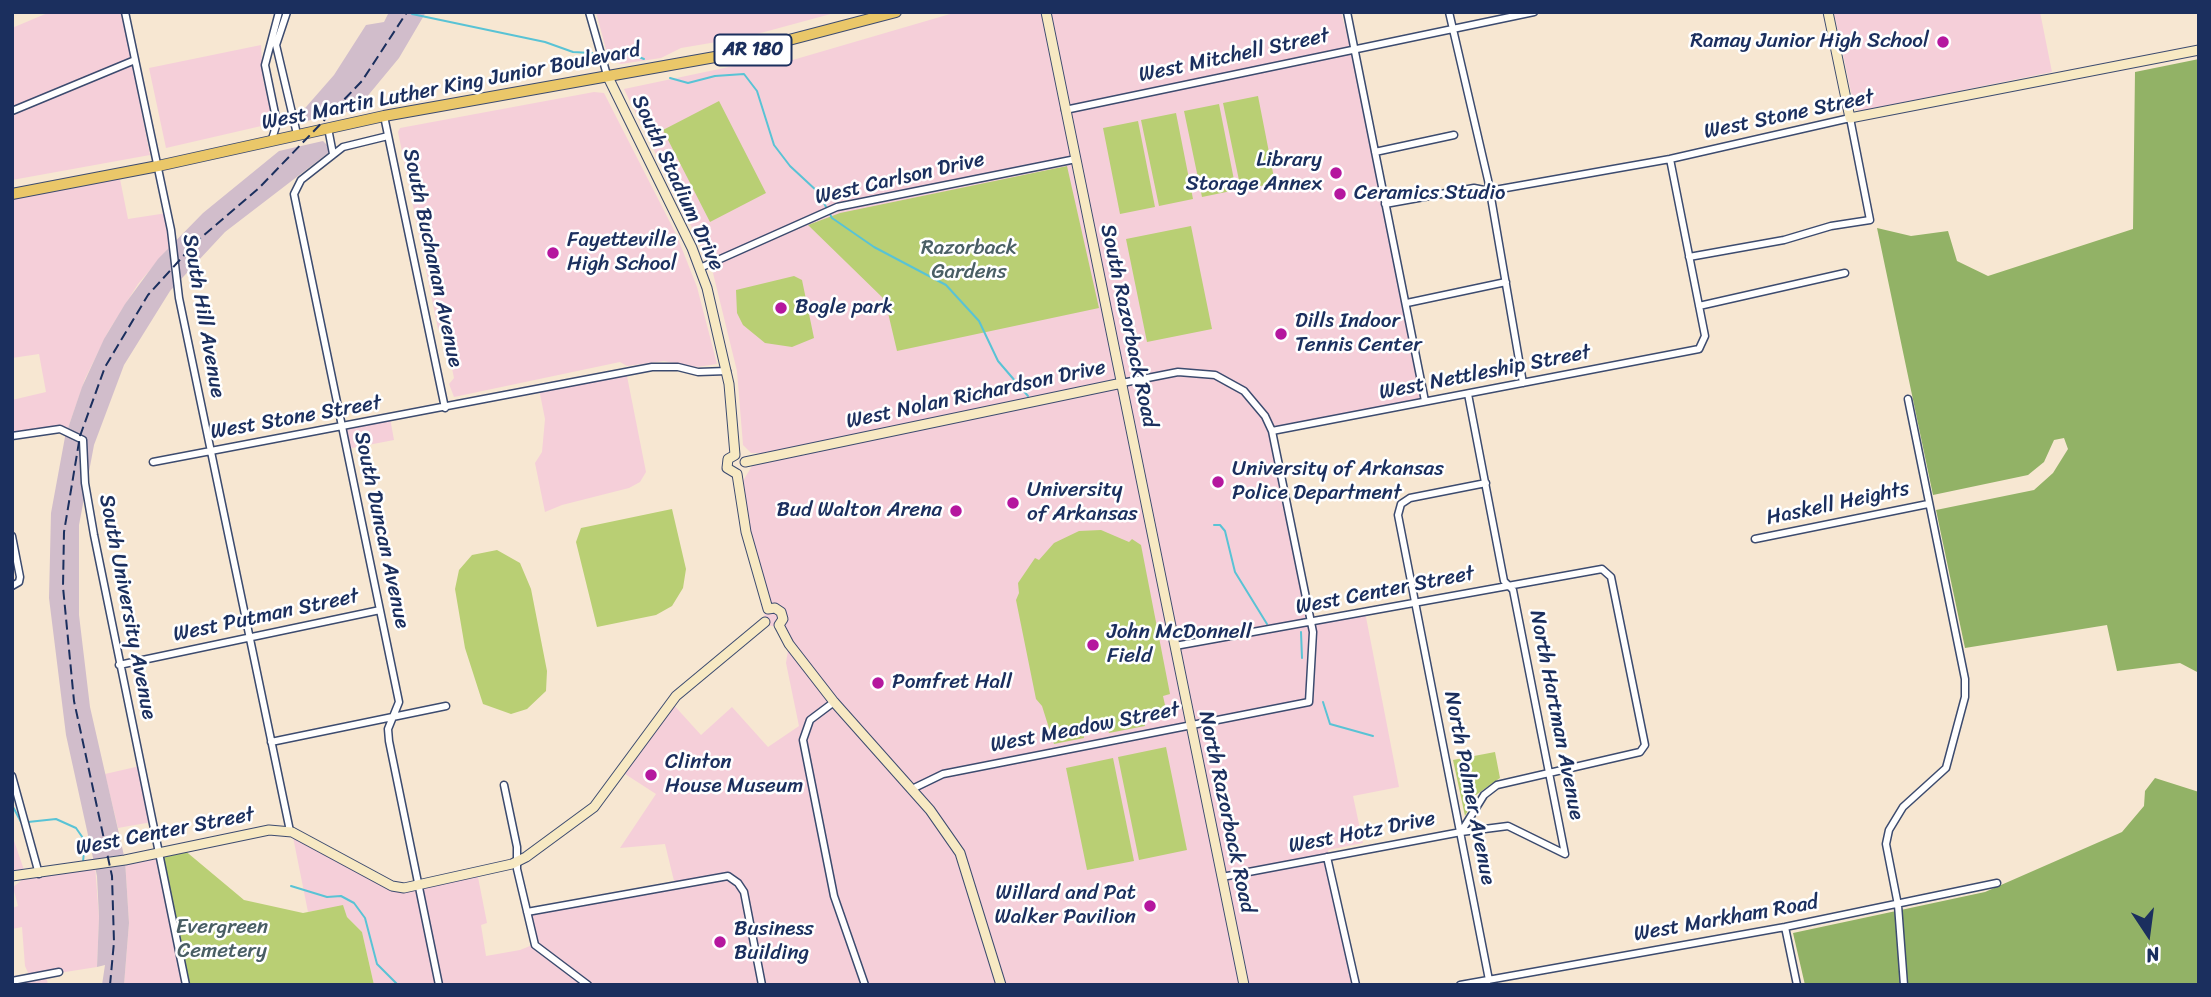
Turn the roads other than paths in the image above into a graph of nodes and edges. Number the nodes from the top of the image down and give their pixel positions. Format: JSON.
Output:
{"nodes":[{"id":1,"x":125,"y":12,"type":"edge"},
{"id":2,"x":279,"y":12,"type":"edge"},
{"id":3,"x":287,"y":12,"type":"edge"},
{"id":4,"x":589,"y":12,"type":"edge"},
{"id":5,"x":897,"y":12,"type":"edge"},
{"id":6,"x":1046,"y":12,"type":"edge"},
{"id":7,"x":1347,"y":12,"type":"edge"},
{"id":8,"x":1449,"y":12,"type":"edge"},
{"id":9,"x":1534,"y":12,"type":"edge"},
{"id":10,"x":1828,"y":12,"type":"edge"},
{"id":11,"x":1452,"y":29,"type":"junction"},
{"id":12,"x":1355,"y":48,"type":"junction"},
{"id":13,"x":2199,"y":50,"type":"edge"},
{"id":14,"x":135,"y":60,"type":"junction"},
{"id":15,"x":607,"y":75,"type":"junction"},
{"id":16,"x":1065,"y":110,"type":"junction"},
{"id":17,"x":12,"y":111,"type":"edge"},
{"id":18,"x":384,"y":116,"type":"junction"},
{"id":19,"x":1850,"y":118,"type":"junction"},
{"id":20,"x":328,"y":128,"type":"junction"},
{"id":21,"x":297,"y":134,"type":"junction"},
{"id":22,"x":1454,"y":135,"type":"dead end"},
{"id":23,"x":388,"y":136,"type":"junction"},
{"id":24,"x":272,"y":139,"type":"junction"},
{"id":25,"x":1375,"y":152,"type":"junction"},
{"id":26,"x":333,"y":154,"type":"junction"},
{"id":27,"x":1076,"y":159,"type":"junction"},
{"id":28,"x":1670,"y":159,"type":"junction"},
{"id":29,"x":158,"y":166,"type":"junction"},
{"id":30,"x":1489,"y":191,"type":"junction"},
{"id":31,"x":12,"y":194,"type":"edge"},
{"id":32,"x":1385,"y":204,"type":"junction"},
{"id":33,"x":1689,"y":257,"type":"junction"},
{"id":34,"x":699,"y":268,"type":"junction"},
{"id":35,"x":1845,"y":273,"type":"dead end"},
{"id":36,"x":1506,"y":282,"type":"junction"},
{"id":37,"x":1407,"y":303,"type":"junction"},
{"id":38,"x":1699,"y":306,"type":"junction"},
{"id":39,"x":727,"y":371,"type":"junction"},
{"id":40,"x":1122,"y":383,"type":"junction"},
{"id":41,"x":1523,"y":383,"type":"junction"},
{"id":42,"x":1468,"y":394,"type":"junction"},
{"id":43,"x":1908,"y":399,"type":"dead end"},
{"id":44,"x":1425,"y":401,"type":"junction"},
{"id":45,"x":445,"y":408,"type":"junction"},
{"id":46,"x":342,"y":427,"type":"junction"},
{"id":47,"x":1272,"y":432,"type":"junction"},
{"id":48,"x":12,"y":436,"type":"edge"},
{"id":49,"x":210,"y":451,"type":"junction"},
{"id":50,"x":735,"y":455,"type":"junction"},
{"id":51,"x":153,"y":462,"type":"dead end"},
{"id":52,"x":745,"y":462,"type":"junction"},
{"id":53,"x":737,"y":474,"type":"junction"},
{"id":54,"x":1486,"y":483,"type":"junction"},
{"id":55,"x":1928,"y":504,"type":"junction"},
{"id":56,"x":12,"y":536,"type":"edge"},
{"id":57,"x":1755,"y":539,"type":"dead end"},
{"id":58,"x":1509,"y":585,"type":"junction"},
{"id":59,"x":12,"y":586,"type":"edge"},
{"id":60,"x":1415,"y":603,"type":"junction"},
{"id":61,"x":768,"y":609,"type":"junction"},
{"id":62,"x":380,"y":610,"type":"junction"},
{"id":63,"x":765,"y":622,"type":"junction"},
{"id":64,"x":1311,"y":623,"type":"junction"},
{"id":65,"x":779,"y":625,"type":"junction"},
{"id":66,"x":249,"y":638,"type":"junction"},
{"id":67,"x":1175,"y":646,"type":"junction"},
{"id":68,"x":119,"y":665,"type":"junction"},
{"id":69,"x":834,"y":702,"type":"junction"},
{"id":70,"x":446,"y":706,"type":"dead end"},
{"id":71,"x":394,"y":717,"type":"junction"},
{"id":72,"x":1190,"y":725,"type":"junction"},
{"id":73,"x":271,"y":742,"type":"junction"},
{"id":74,"x":1644,"y":745,"type":"joint"},
{"id":75,"x":1549,"y":774,"type":"junction"},
{"id":76,"x":12,"y":776,"type":"edge"},
{"id":77,"x":504,"y":785,"type":"dead end"},
{"id":78,"x":912,"y":789,"type":"junction"},
{"id":79,"x":290,"y":831,"type":"junction"},
{"id":80,"x":1461,"y":832,"type":"junction"},
{"id":81,"x":158,"y":853,"type":"junction"},
{"id":82,"x":1327,"y":857,"type":"junction"},
{"id":83,"x":517,"y":862,"type":"junction"},
{"id":84,"x":39,"y":874,"type":"junction"},
{"id":85,"x":12,"y":876,"type":"edge"},
{"id":86,"x":1222,"y":877,"type":"junction"},
{"id":87,"x":1997,"y":883,"type":"dead end"},
{"id":88,"x":419,"y":886,"type":"junction"},
{"id":89,"x":1898,"y":905,"type":"junction"},
{"id":90,"x":527,"y":912,"type":"junction"},
{"id":91,"x":1785,"y":927,"type":"junction"},
{"id":92,"x":59,"y":972,"type":"dead end"},
{"id":93,"x":1489,"y":980,"type":"junction"},
{"id":94,"x":12,"y":981,"type":"edge"},
{"id":95,"x":186,"y":985,"type":"edge"},
{"id":96,"x":439,"y":985,"type":"edge"},
{"id":97,"x":587,"y":985,"type":"edge"},
{"id":98,"x":762,"y":985,"type":"edge"},
{"id":99,"x":865,"y":985,"type":"edge"},
{"id":100,"x":1001,"y":985,"type":"edge"},
{"id":101,"x":1244,"y":985,"type":"edge"},
{"id":102,"x":1356,"y":985,"type":"edge"},
{"id":103,"x":1460,"y":985,"type":"edge"},
{"id":104,"x":1797,"y":985,"type":"edge"},
{"id":105,"x":1904,"y":985,"type":"edge"}],
"edges":[{"from":1,"to":14,"type":"street","name":"South Hill Avenue"},
{"from":2,"to":24,"type":"street"},
{"from":3,"to":21,"type":"street"},
{"from":4,"to":15,"type":"street","name":"South Stadium Drive"},
{"from":5,"to":15,"type":"main road","name":"West Martin Luther King Junior Boulevard","number":"AR 180"},
{"from":6,"to":16,"type":"street","name":"South Razorback Road"},
{"from":7,"to":12,"type":"street"},
{"from":8,"to":11,"type":"street"},
{"from":9,"to":11,"type":"street","name":"West Mitchell Street"},
{"from":10,"to":19,"type":"street"},
{"from":11,"to":12,"type":"street","name":"West Mitchell Street"},
{"from":11,"to":30,"type":"street"},
{"from":12,"to":16,"type":"street","name":"West Mitchell Street"},
{"from":12,"to":25,"type":"street"},
{"from":13,"to":19,"type":"street","name":"West Stone Street"},
{"from":14,"to":17,"type":"street"},
{"from":14,"to":29,"type":"street","name":"South Hill Avenue"},
{"from":15,"to":18,"type":"main road","name":"West Martin Luther King Junior Boulevard","number":"AR 180"},
{"from":15,"to":34,"type":"street","name":"South Stadium Drive"},
{"from":16,"to":27,"type":"street","name":"South Razorback Road"},
{"from":18,"to":20,"type":"main road","name":"West Martin Luther King Junior Boulevard","number":"AR 180"},
{"from":18,"to":23,"type":"street","name":"South Buchanan Avenue"},
{"from":19,"to":28,"type":"street","name":"West Stone Street"},
{"from":19,"to":33,"type":"street"},
{"from":20,"to":21,"type":"main road","name":"West Martin Luther King Junior Boulevard","number":"AR 180"},
{"from":20,"to":26,"type":"street"},
{"from":21,"to":24,"type":"main road","name":"West Martin Luther King Junior Boulevard","number":"AR 180"},
{"from":22,"to":25,"type":"street"},
{"from":23,"to":26,"type":"street","name":"South Duncan Avenue"},
{"from":23,"to":45,"type":"street","name":"South Buchanan Avenue"},
{"from":24,"to":29,"type":"main road","name":"West Martin Luther King Junior Boulevard","number":"AR 180"},
{"from":25,"to":32,"type":"street"},
{"from":26,"to":46,"type":"street","name":"South Duncan Avenue"},
{"from":27,"to":34,"type":"street","name":"West Carlson Drive"},
{"from":27,"to":40,"type":"street","name":"South Razorback Road"},
{"from":28,"to":30,"type":"street","name":"West Stone Street"},
{"from":28,"to":33,"type":"street"},
{"from":29,"to":31,"type":"main road","name":"West Martin Luther King Junior Boulevard","number":"AR 180"},
{"from":29,"to":49,"type":"street","name":"South Hill Avenue"},
{"from":30,"to":32,"type":"street","name":"West Stone Street"},
{"from":30,"to":36,"type":"street"},
{"from":32,"to":37,"type":"street"},
{"from":33,"to":38,"type":"street"},
{"from":34,"to":39,"type":"street","name":"South Stadium Drive"},
{"from":35,"to":38,"type":"street"},
{"from":36,"to":37,"type":"street"},
{"from":36,"to":41,"type":"street"},
{"from":37,"to":44,"type":"street"},
{"from":38,"to":41,"type":"street","name":"West Nettleship Street"},
{"from":39,"to":45,"type":"street","name":"West Stone Street"},
{"from":39,"to":50,"type":"street","name":"South Stadium Drive"},
{"from":40,"to":47,"type":"street","name":"West Nolan Richardson Drive"},
{"from":40,"to":52,"type":"street","name":"West Nolan Richardson Drive"},
{"from":40,"to":67,"type":"street","name":"South Razorback Road"},
{"from":41,"to":42,"type":"street","name":"West Nettleship Street"},
{"from":42,"to":44,"type":"street","name":"West Nettleship Street"},
{"from":42,"to":54,"type":"street","name":"North Hartman Avenue"},
{"from":43,"to":55,"type":"street"},
{"from":44,"to":47,"type":"street","name":"West Nettleship Street"},
{"from":45,"to":46,"type":"street","name":"West Stone Street"},
{"from":46,"to":49,"type":"street","name":"West Stone Street"},
{"from":46,"to":62,"type":"street","name":"South Duncan Avenue"},
{"from":47,"to":64,"type":"street"},
{"from":48,"to":68,"type":"street","name":"South University Avenue"},
{"from":49,"to":51,"type":"street","name":"West Stone Street"},
{"from":49,"to":66,"type":"street","name":"South Hill Avenue"},
{"from":50,"to":52,"type":"street"},
{"from":50,"to":53,"type":"street"},
{"from":52,"to":53,"type":"street"},
{"from":53,"to":61,"type":"street"},
{"from":54,"to":58,"type":"street","name":"North Hartman Avenue"},
{"from":54,"to":60,"type":"street","name":"North Palmer Avenue"},
{"from":55,"to":57,"type":"street","name":"Haskell Heights"},
{"from":55,"to":89,"type":"street"},
{"from":56,"to":59,"type":"street"},
{"from":58,"to":60,"type":"street","name":"West Center Street"},
{"from":58,"to":74,"type":"street","name":"West Center Street"},
{"from":58,"to":75,"type":"street","name":"North Hartman Avenue"},
{"from":60,"to":64,"type":"street","name":"West Center Street"},
{"from":60,"to":80,"type":"street","name":"North Palmer Avenue"},
{"from":61,"to":63,"type":"street"},
{"from":61,"to":65,"type":"street"},
{"from":62,"to":66,"type":"street","name":"West Putman Street"},
{"from":62,"to":71,"type":"street","name":"South Duncan Avenue"},
{"from":63,"to":65,"type":"street"},
{"from":63,"to":83,"type":"street"},
{"from":64,"to":67,"type":"street","name":"West Center Street"},
{"from":64,"to":72,"type":"street","name":"West Meadow Street"},
{"from":65,"to":69,"type":"street"},
{"from":66,"to":68,"type":"street","name":"West Putman Street"},
{"from":66,"to":73,"type":"street","name":"South Hill Avenue"},
{"from":67,"to":72,"type":"street","name":"North Razorback Road"},
{"from":68,"to":81,"type":"street","name":"South University Avenue"},
{"from":69,"to":78,"type":"street"},
{"from":69,"to":99,"type":"street"},
{"from":70,"to":71,"type":"street"},
{"from":71,"to":73,"type":"street"},
{"from":71,"to":88,"type":"street","name":"South Duncan Avenue"},
{"from":72,"to":78,"type":"street","name":"West Meadow Street"},
{"from":72,"to":86,"type":"street","name":"North Razorback Road"},
{"from":73,"to":79,"type":"street","name":"South Hill Avenue"},
{"from":74,"to":75,"type":"street","name":"West Hotz Drive"},
{"from":75,"to":80,"type":"street","name":"West Hotz Drive"},
{"from":75,"to":80,"type":"street","name":"North Hartman Avenue"},
{"from":76,"to":84,"type":"street"},
{"from":77,"to":83,"type":"street"},
{"from":78,"to":100,"type":"street"},
{"from":79,"to":81,"type":"street","name":"West Center Street"},
{"from":79,"to":88,"type":"street"},
{"from":80,"to":82,"type":"street","name":"West Hotz Drive"},
{"from":80,"to":93,"type":"street","name":"North Palmer Avenue"},
{"from":81,"to":84,"type":"street","name":"West Center Street"},
{"from":81,"to":95,"type":"street","name":"South University Avenue"},
{"from":82,"to":86,"type":"street","name":"West Hotz Drive"},
{"from":82,"to":102,"type":"street"},
{"from":83,"to":88,"type":"street"},
{"from":83,"to":90,"type":"street"},
{"from":84,"to":85,"type":"street","name":"West Center Street"},
{"from":86,"to":101,"type":"street","name":"North Razorback Road"},
{"from":87,"to":89,"type":"street","name":"West Markham Road"},
{"from":88,"to":96,"type":"street","name":"South Duncan Avenue"},
{"from":89,"to":91,"type":"street","name":"West Markham Road"},
{"from":89,"to":105,"type":"street"},
{"from":90,"to":97,"type":"street"},
{"from":90,"to":98,"type":"street"},
{"from":91,"to":93,"type":"street","name":"West Markham Road"},
{"from":91,"to":104,"type":"street"},
{"from":92,"to":94,"type":"street"},
{"from":93,"to":103,"type":"street","name":"West Markham Road"}]}
